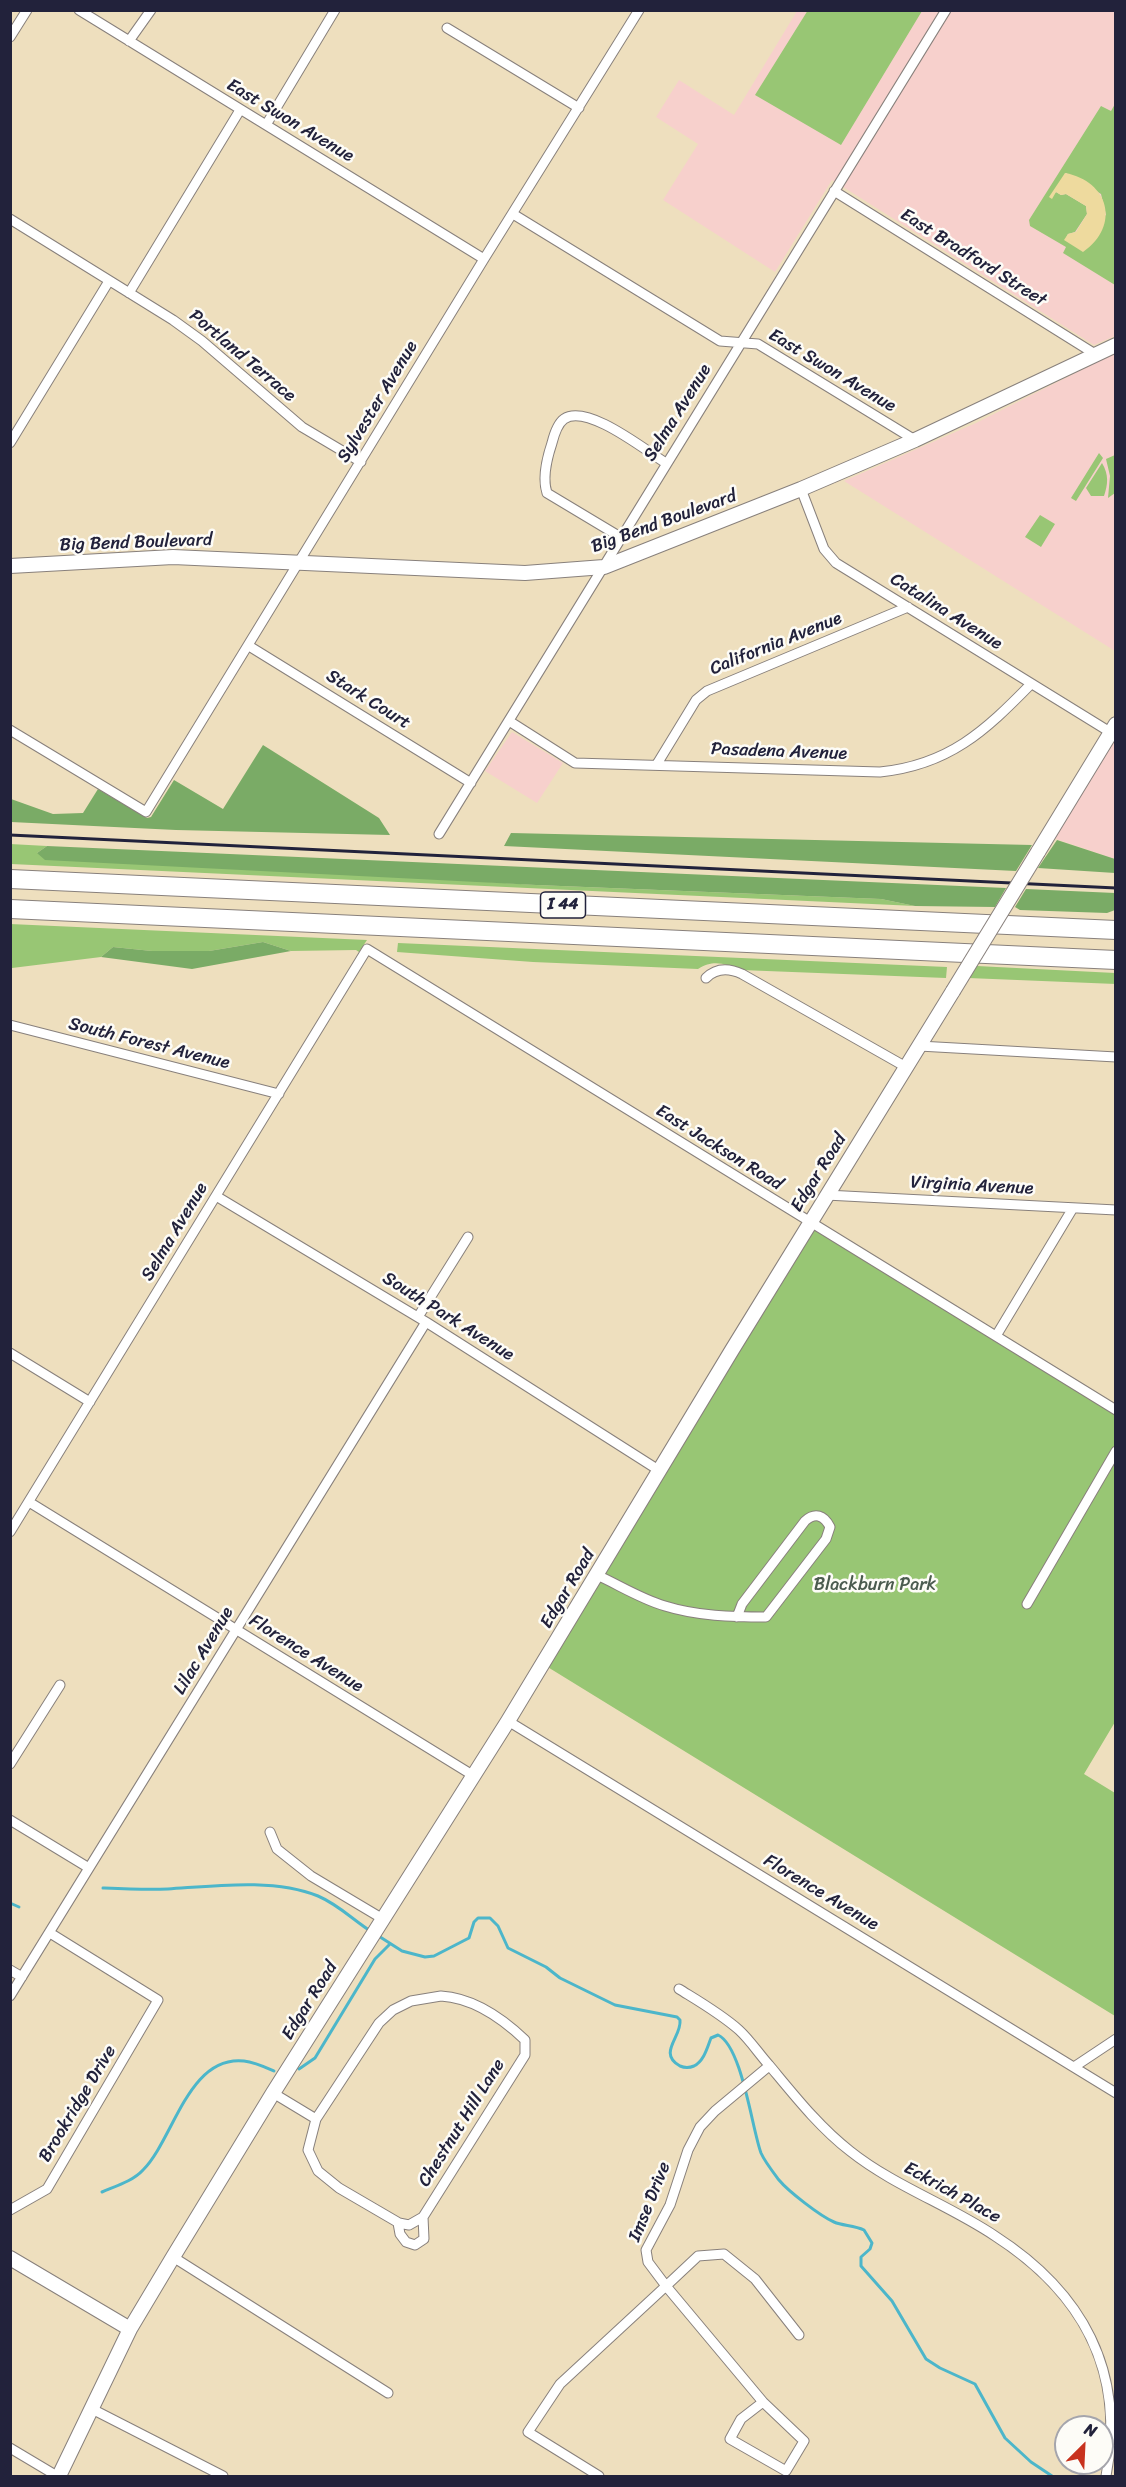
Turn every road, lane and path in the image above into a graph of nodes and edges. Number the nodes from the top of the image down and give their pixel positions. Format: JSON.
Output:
{"nodes":[{"id":1,"x":27,"y":10,"type":"edge"},
{"id":2,"x":79,"y":10,"type":"edge"},
{"id":3,"x":151,"y":10,"type":"edge"},
{"id":4,"x":335,"y":10,"type":"edge"},
{"id":5,"x":639,"y":10,"type":"edge"},
{"id":6,"x":946,"y":10,"type":"edge"},
{"id":7,"x":447,"y":28,"type":"dead end"},
{"id":8,"x":10,"y":37,"type":"edge"},
{"id":9,"x":129,"y":41,"type":"junction"},
{"id":10,"x":579,"y":108,"type":"junction"},
{"id":11,"x":240,"y":110,"type":"junction"},
{"id":12,"x":266,"y":125,"type":"junction"},
{"id":13,"x":834,"y":191,"type":"junction"},
{"id":14,"x":513,"y":214,"type":"junction"},
{"id":15,"x":10,"y":219,"type":"edge"},
{"id":16,"x":484,"y":259,"type":"junction"},
{"id":17,"x":109,"y":281,"type":"junction"},
{"id":18,"x":129,"y":293,"type":"junction"},
{"id":19,"x":742,"y":342,"type":"junction"},
{"id":20,"x":1116,"y":345,"type":"edge"},
{"id":21,"x":1095,"y":354,"type":"junction"},
{"id":22,"x":915,"y":440,"type":"junction"},
{"id":23,"x":10,"y":443,"type":"edge"},
{"id":24,"x":361,"y":462,"type":"junction"},
{"id":25,"x":666,"y":463,"type":"junction"},
{"id":26,"x":801,"y":489,"type":"junction"},
{"id":27,"x":622,"y":538,"type":"junction"},
{"id":28,"x":299,"y":562,"type":"junction"},
{"id":29,"x":10,"y":566,"type":"edge"},
{"id":30,"x":604,"y":567,"type":"junction"},
{"id":31,"x":908,"y":607,"type":"junction"},
{"id":32,"x":249,"y":646,"type":"junction"},
{"id":33,"x":1031,"y":684,"type":"junction"},
{"id":34,"x":509,"y":722,"type":"junction"},
{"id":35,"x":1113,"y":728,"type":"edge"},
{"id":36,"x":10,"y":730,"type":"edge"},
{"id":37,"x":657,"y":764,"type":"junction"},
{"id":38,"x":471,"y":783,"type":"junction"},
{"id":39,"x":439,"y":834,"type":"dead end"},
{"id":40,"x":10,"y":879,"type":"edge"},
{"id":41,"x":10,"y":909,"type":"edge"},
{"id":42,"x":1116,"y":930,"type":"edge"},
{"id":43,"x":367,"y":949,"type":"joint"},
{"id":44,"x":1116,"y":960,"type":"edge"},
{"id":45,"x":706,"y":978,"type":"dead end"},
{"id":46,"x":10,"y":1025,"type":"edge"},
{"id":47,"x":919,"y":1046,"type":"junction"},
{"id":48,"x":1116,"y":1057,"type":"edge"},
{"id":49,"x":906,"y":1067,"type":"junction"},
{"id":50,"x":279,"y":1094,"type":"junction"},
{"id":51,"x":826,"y":1195,"type":"junction"},
{"id":52,"x":216,"y":1196,"type":"junction"},
{"id":53,"x":1073,"y":1208,"type":"junction"},
{"id":54,"x":1116,"y":1210,"type":"edge"},
{"id":55,"x":809,"y":1223,"type":"junction"},
{"id":56,"x":468,"y":1237,"type":"dead end"},
{"id":57,"x":422,"y":1320,"type":"junction"},
{"id":58,"x":996,"y":1336,"type":"junction"},
{"id":59,"x":10,"y":1353,"type":"edge"},
{"id":60,"x":90,"y":1401,"type":"junction"},
{"id":61,"x":1116,"y":1410,"type":"edge"},
{"id":62,"x":1116,"y":1451,"type":"edge"},
{"id":63,"x":660,"y":1471,"type":"junction"},
{"id":64,"x":29,"y":1502,"type":"junction"},
{"id":65,"x":10,"y":1532,"type":"edge"},
{"id":66,"x":597,"y":1575,"type":"junction"},
{"id":67,"x":1027,"y":1604,"type":"dead end"},
{"id":68,"x":737,"y":1617,"type":"junction"},
{"id":69,"x":235,"y":1629,"type":"junction"},
{"id":70,"x":60,"y":1684,"type":"dead end"},
{"id":71,"x":508,"y":1721,"type":"junction"},
{"id":72,"x":10,"y":1764,"type":"edge"},
{"id":73,"x":474,"y":1776,"type":"junction"},
{"id":74,"x":10,"y":1820,"type":"edge"},
{"id":75,"x":270,"y":1832,"type":"dead end"},
{"id":76,"x":89,"y":1868,"type":"junction"},
{"id":77,"x":377,"y":1928,"type":"junction"},
{"id":78,"x":50,"y":1933,"type":"junction"},
{"id":79,"x":10,"y":1970,"type":"edge"},
{"id":80,"x":22,"y":1977,"type":"junction"},
{"id":81,"x":679,"y":1989,"type":"dead end"},
{"id":82,"x":10,"y":1996,"type":"edge"},
{"id":83,"x":1116,"y":2039,"type":"edge"},
{"id":84,"x":769,"y":2066,"type":"junction"},
{"id":85,"x":1074,"y":2067,"type":"junction"},
{"id":86,"x":273,"y":2093,"type":"junction"},
{"id":87,"x":1116,"y":2093,"type":"edge"},
{"id":88,"x":316,"y":2119,"type":"junction"},
{"id":89,"x":10,"y":2210,"type":"edge"},
{"id":90,"x":423,"y":2217,"type":"junction"},
{"id":91,"x":398,"y":2223,"type":"junction"},
{"id":92,"x":173,"y":2257,"type":"junction"},
{"id":93,"x":10,"y":2258,"type":"edge"},
{"id":94,"x":666,"y":2286,"type":"junction"},
{"id":95,"x":130,"y":2329,"type":"junction"},
{"id":96,"x":799,"y":2335,"type":"dead end"},
{"id":97,"x":388,"y":2393,"type":"dead end"},
{"id":98,"x":763,"y":2402,"type":"junction"},
{"id":99,"x":1115,"y":2403,"type":"edge"},
{"id":100,"x":92,"y":2409,"type":"junction"},
{"id":101,"x":10,"y":2448,"type":"edge"},
{"id":102,"x":58,"y":2476,"type":"edge"},
{"id":103,"x":223,"y":2476,"type":"edge"},
{"id":104,"x":599,"y":2476,"type":"edge"},
{"id":105,"x":1106,"y":2476,"type":"edge"}],
"edges":[{"from":1,"to":8,"type":"street"},
{"from":2,"to":9,"type":"street","name":"East Swon Avenue"},
{"from":3,"to":9,"type":"street"},
{"from":4,"to":12,"type":"street"},
{"from":5,"to":10,"type":"street","name":"Sylvester Avenue"},
{"from":6,"to":13,"type":"street","name":"Selma Avenue"},
{"from":7,"to":10,"type":"street"},
{"from":9,"to":11,"type":"street","name":"East Swon Avenue"},
{"from":10,"to":14,"type":"street","name":"Sylvester Avenue"},
{"from":11,"to":12,"type":"street","name":"East Swon Avenue"},
{"from":11,"to":18,"type":"street"},
{"from":12,"to":16,"type":"street","name":"East Swon Avenue"},
{"from":13,"to":19,"type":"street","name":"Selma Avenue"},
{"from":13,"to":21,"type":"street","name":"East Bradford Street"},
{"from":14,"to":16,"type":"street","name":"Sylvester Avenue"},
{"from":14,"to":19,"type":"street","name":"East Swon Avenue"},
{"from":15,"to":17,"type":"street","name":"Portland Terrace"},
{"from":16,"to":24,"type":"street","name":"Sylvester Avenue"},
{"from":17,"to":18,"type":"street","name":"Portland Terrace"},
{"from":17,"to":23,"type":"street"},
{"from":18,"to":24,"type":"street","name":"Portland Terrace"},
{"from":19,"to":22,"type":"street","name":"East Swon Avenue"},
{"from":19,"to":25,"type":"street","name":"Selma Avenue"},
{"from":20,"to":21,"type":"street","name":"Big Bend Boulevard"},
{"from":21,"to":22,"type":"street","name":"Big Bend Boulevard"},
{"from":22,"to":26,"type":"street","name":"Big Bend Boulevard"},
{"from":24,"to":28,"type":"street","name":"Sylvester Avenue"},
{"from":25,"to":27,"type":"street","name":"Selma Avenue"},
{"from":25,"to":27,"type":"street"},
{"from":26,"to":30,"type":"street","name":"Big Bend Boulevard"},
{"from":26,"to":31,"type":"street","name":"Catalina Avenue"},
{"from":27,"to":30,"type":"street","name":"Selma Avenue"},
{"from":28,"to":29,"type":"street","name":"Big Bend Boulevard"},
{"from":28,"to":30,"type":"street","name":"Big Bend Boulevard"},
{"from":28,"to":32,"type":"street","name":"Sylvester Avenue"},
{"from":30,"to":34,"type":"street","name":"Selma Avenue"},
{"from":31,"to":33,"type":"street","name":"Catalina Avenue"},
{"from":31,"to":37,"type":"street","name":"California Avenue"},
{"from":32,"to":36,"type":"street","name":"Sylvester Avenue"},
{"from":32,"to":38,"type":"street","name":"Stark Court"},
{"from":33,"to":35,"type":"street","name":"Catalina Avenue"},
{"from":33,"to":37,"type":"street","name":"Pasadena Avenue"},
{"from":34,"to":37,"type":"street","name":"Pasadena Avenue"},
{"from":34,"to":38,"type":"street","name":"Selma Avenue"},
{"from":35,"to":47,"type":"street","name":"Edgar Road","bridge":true},
{"from":38,"to":39,"type":"street","name":"Selma Avenue"},
{"from":40,"to":42,"type":"highway","number":"I 44"},
{"from":41,"to":44,"type":"highway","number":"I 44"},
{"from":43,"to":50,"type":"street","name":"Selma Avenue"},
{"from":43,"to":55,"type":"street","name":"East Jackson Road"},
{"from":45,"to":49,"type":"street"},
{"from":46,"to":50,"type":"street","name":"South Forest Avenue"},
{"from":47,"to":48,"type":"street"},
{"from":47,"to":49,"type":"street","name":"Edgar Road"},
{"from":49,"to":51,"type":"street","name":"Edgar Road"},
{"from":50,"to":52,"type":"street","name":"Selma Avenue"},
{"from":51,"to":53,"type":"street","name":"Virginia Avenue"},
{"from":51,"to":55,"type":"street","name":"Edgar Road"},
{"from":52,"to":57,"type":"street","name":"South Park Avenue"},
{"from":52,"to":60,"type":"street","name":"Selma Avenue"},
{"from":53,"to":54,"type":"street","name":"Virginia Avenue"},
{"from":53,"to":58,"type":"street"},
{"from":55,"to":58,"type":"street","name":"East Jackson Road"},
{"from":55,"to":63,"type":"street","name":"Edgar Road"},
{"from":56,"to":57,"type":"street","name":"Lilac Avenue"},
{"from":57,"to":63,"type":"street","name":"South Park Avenue"},
{"from":57,"to":69,"type":"street","name":"Lilac Avenue"},
{"from":58,"to":61,"type":"street","name":"East Jackson Road"},
{"from":59,"to":60,"type":"street"},
{"from":60,"to":64,"type":"street","name":"Selma Avenue"},
{"from":62,"to":67,"type":"street"},
{"from":63,"to":66,"type":"street","name":"Edgar Road"},
{"from":64,"to":65,"type":"street","name":"Selma Avenue"},
{"from":64,"to":69,"type":"street","name":"Florence Avenue"},
{"from":66,"to":68,"type":"street"},
{"from":66,"to":71,"type":"street","name":"Edgar Road"},
{"from":68,"to":68,"type":"street"},
{"from":69,"to":73,"type":"street","name":"Florence Avenue"},
{"from":69,"to":76,"type":"street","name":"Lilac Avenue"},
{"from":70,"to":72,"type":"street"},
{"from":71,"to":73,"type":"street","name":"Edgar Road"},
{"from":71,"to":85,"type":"street","name":"Florence Avenue"},
{"from":73,"to":77,"type":"street","name":"Edgar Road"},
{"from":74,"to":76,"type":"street"},
{"from":75,"to":77,"type":"street"},
{"from":76,"to":78,"type":"street","name":"Lilac Avenue"},
{"from":77,"to":86,"type":"street","name":"Edgar Road"},
{"from":78,"to":80,"type":"street","name":"Lilac Avenue"},
{"from":78,"to":89,"type":"street","name":"Brookridge Drive"},
{"from":79,"to":80,"type":"street"},
{"from":80,"to":82,"type":"street","name":"Lilac Avenue"},
{"from":81,"to":84,"type":"street","name":"Eckrich Place"},
{"from":83,"to":85,"type":"street"},
{"from":84,"to":94,"type":"street","name":"Imse Drive"},
{"from":84,"to":99,"type":"street","name":"Eckrich Place"},
{"from":85,"to":87,"type":"street","name":"Florence Avenue"},
{"from":86,"to":88,"type":"street"},
{"from":86,"to":92,"type":"street","name":"Edgar Road"},
{"from":88,"to":90,"type":"street","name":"Chestnut Hill Lane"},
{"from":88,"to":91,"type":"street","name":"Chestnut Hill Lane"},
{"from":90,"to":91,"type":"street"},
{"from":90,"to":91,"type":"street","name":"Chestnut Hill Lane"},
{"from":92,"to":95,"type":"street","name":"Edgar Road"},
{"from":92,"to":97,"type":"street"},
{"from":93,"to":95,"type":"street"},
{"from":94,"to":96,"type":"street"},
{"from":94,"to":98,"type":"street","name":"Imse Drive"},
{"from":94,"to":104,"type":"street"},
{"from":95,"to":100,"type":"street","name":"Edgar Road"},
{"from":98,"to":98,"type":"street","name":"Imse Drive"},
{"from":99,"to":105,"type":"street","name":"Eckrich Place"},
{"from":100,"to":102,"type":"street","name":"Edgar Road"},
{"from":100,"to":103,"type":"street"},
{"from":101,"to":102,"type":"street"}]}
